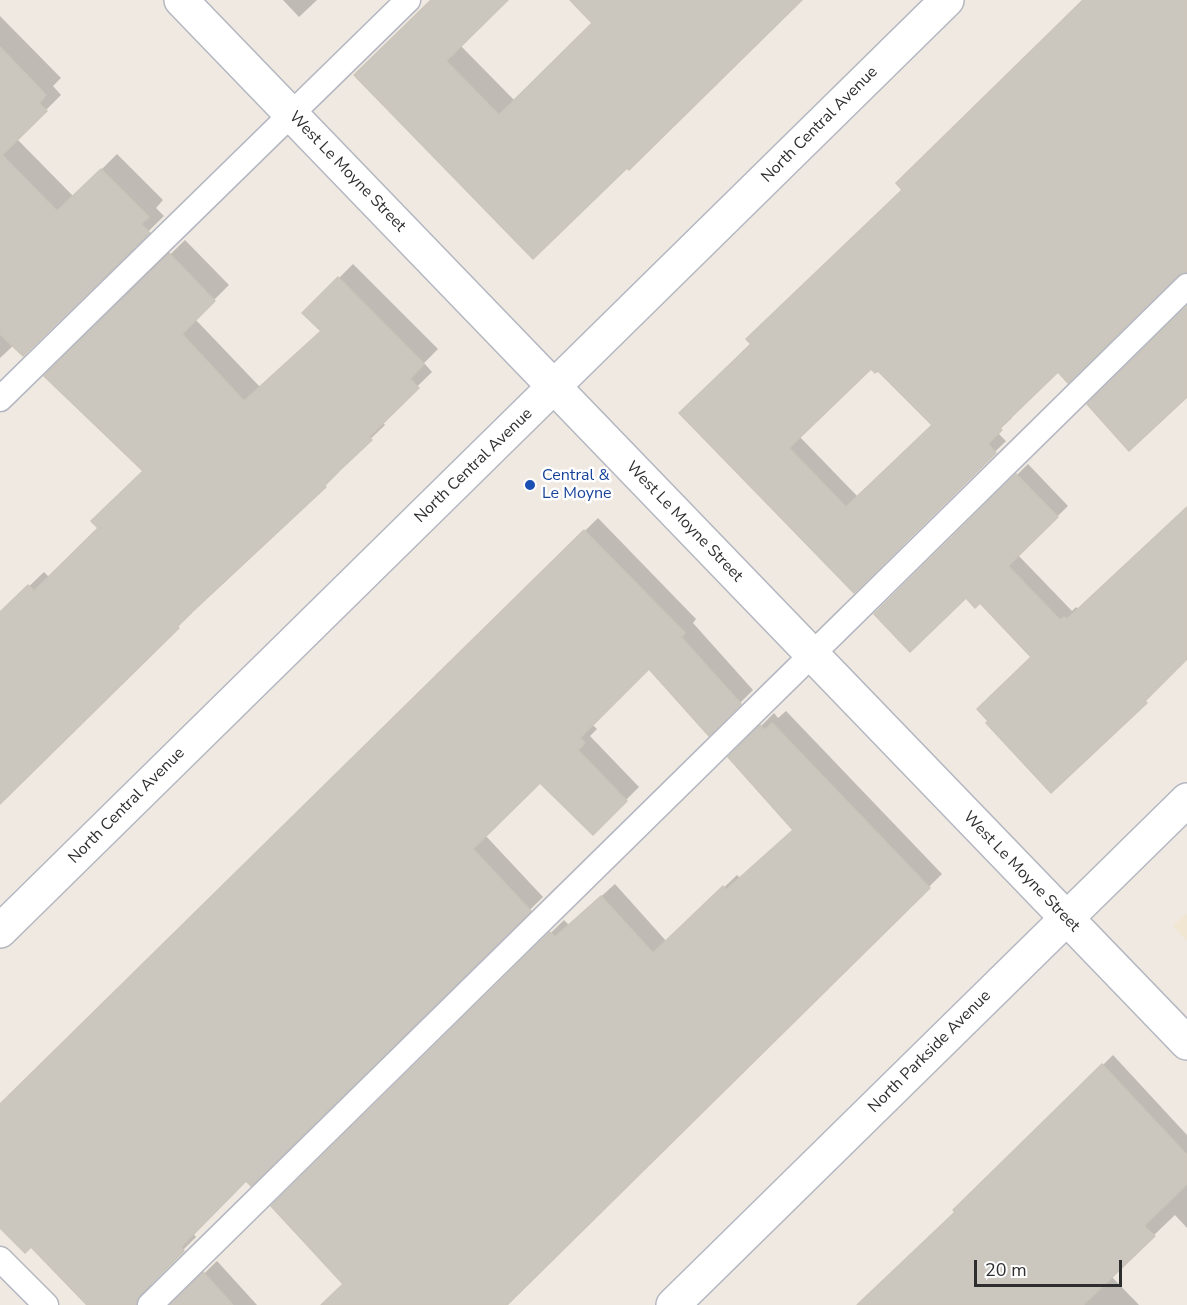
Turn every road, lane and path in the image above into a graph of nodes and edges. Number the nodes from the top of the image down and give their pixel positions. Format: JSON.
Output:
{"nodes":[{"id":1,"x":181,"y":0,"type":"edge"},
{"id":2,"x":408,"y":0,"type":"edge"},
{"id":3,"x":947,"y":0,"type":"edge"},
{"id":4,"x":291,"y":114,"type":"junction"},
{"id":5,"x":1187,"y":286,"type":"edge"},
{"id":6,"x":554,"y":387,"type":"junction"},
{"id":7,"x":0,"y":399,"type":"edge"},
{"id":8,"x":811,"y":654,"type":"junction"},
{"id":9,"x":1187,"y":800,"type":"edge"},
{"id":10,"x":1067,"y":918,"type":"junction"},
{"id":11,"x":0,"y":931,"type":"edge"},
{"id":12,"x":1187,"y":1043,"type":"edge"},
{"id":13,"x":0,"y":1259,"type":"edge"},
{"id":14,"x":46,"y":1305,"type":"edge"},
{"id":15,"x":150,"y":1305,"type":"edge"},
{"id":16,"x":673,"y":1305,"type":"edge"}],
"edges":[{"from":1,"to":4,"type":"street","name":"West Le Moyne Street"},
{"from":2,"to":4,"type":"lane"},
{"from":3,"to":6,"type":"street","name":"North Central Avenue"},
{"from":4,"to":6,"type":"street","name":"West Le Moyne Street"},
{"from":4,"to":7,"type":"lane"},
{"from":5,"to":8,"type":"lane"},
{"from":6,"to":8,"type":"street","name":"West Le Moyne Street"},
{"from":6,"to":11,"type":"street","name":"North Central Avenue"},
{"from":8,"to":10,"type":"street","name":"West Le Moyne Street"},
{"from":8,"to":15,"type":"lane"},
{"from":9,"to":10,"type":"street","name":"North Parkside Avenue"},
{"from":10,"to":12,"type":"street","name":"West Le Moyne Street"},
{"from":10,"to":16,"type":"street","name":"North Parkside Avenue"},
{"from":13,"to":14,"type":"lane"}]}
